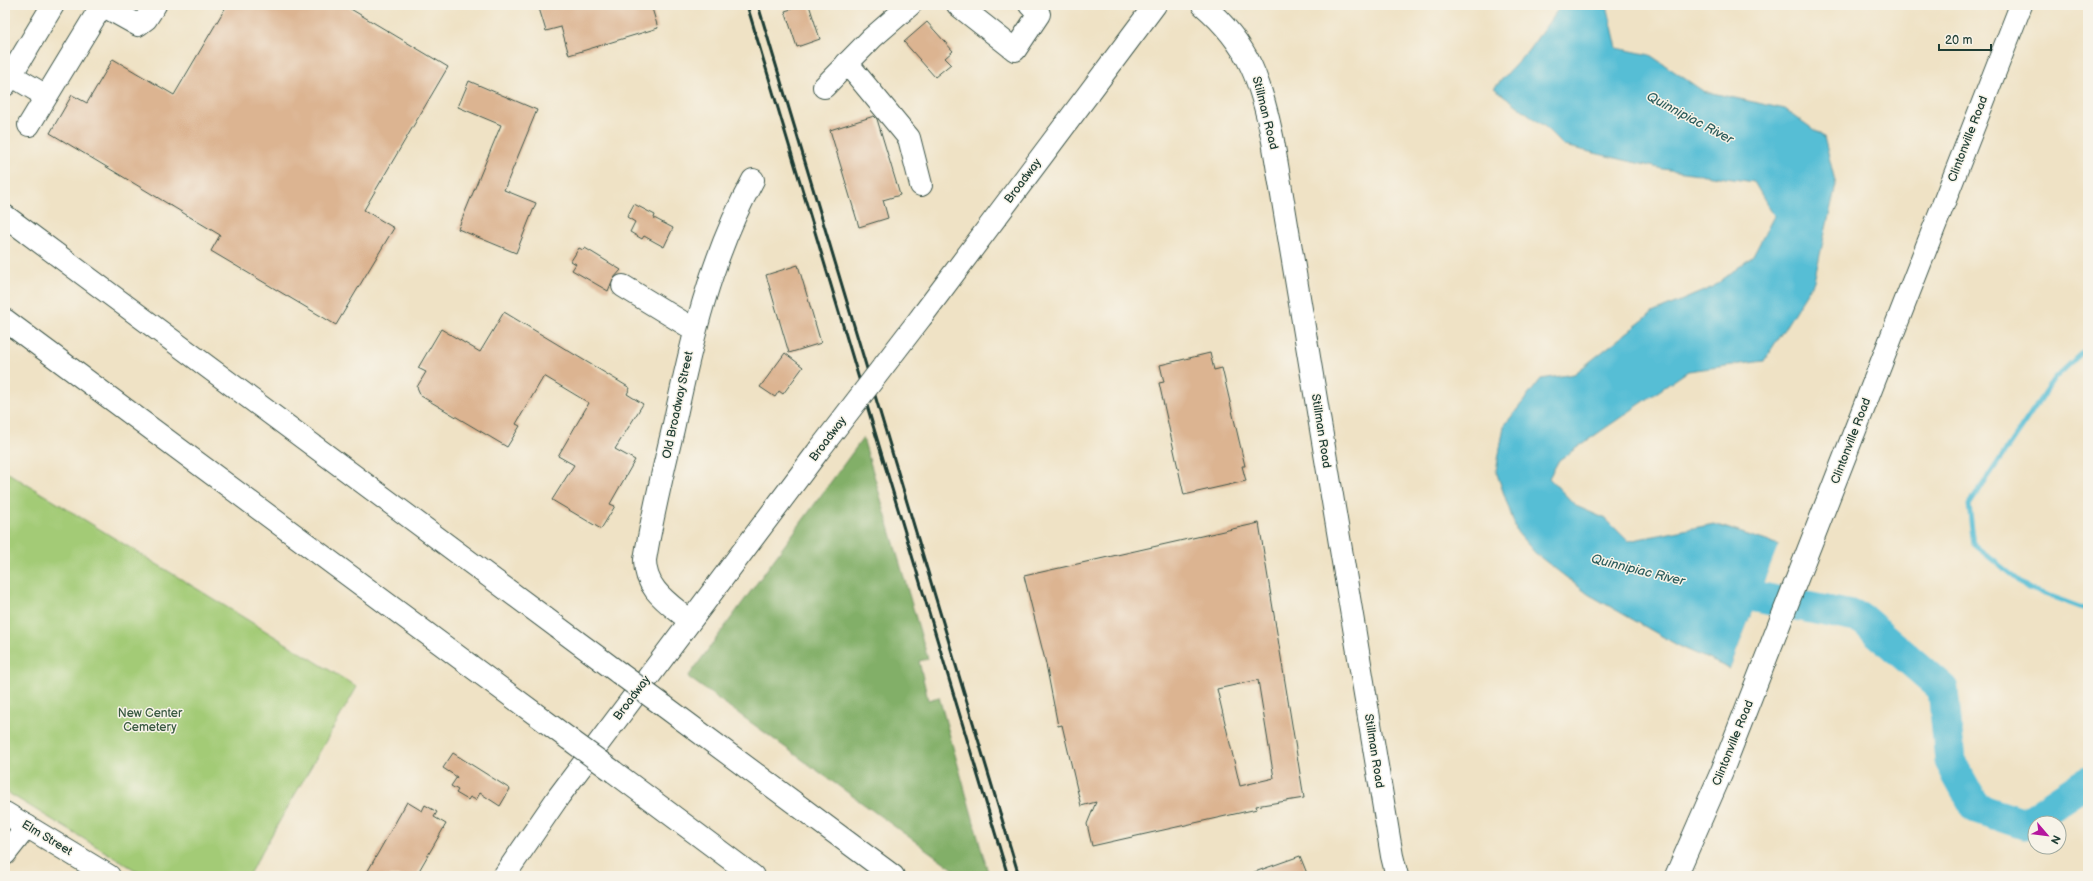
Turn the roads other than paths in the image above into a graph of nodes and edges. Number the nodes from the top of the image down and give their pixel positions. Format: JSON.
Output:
{"nodes":[{"id":1,"x":53,"y":5,"type":"edge"},
{"id":2,"x":102,"y":5,"type":"edge"},
{"id":3,"x":155,"y":5,"type":"edge"},
{"id":4,"x":910,"y":5,"type":"edge"},
{"id":5,"x":958,"y":5,"type":"edge"},
{"id":6,"x":1030,"y":5,"type":"edge"},
{"id":7,"x":1155,"y":5,"type":"edge"},
{"id":8,"x":1203,"y":5,"type":"edge"},
{"id":9,"x":2021,"y":5,"type":"edge"},
{"id":10,"x":847,"y":63,"type":"junction"},
{"id":11,"x":8,"y":80,"type":"edge"},
{"id":12,"x":824,"y":87,"type":"dead end"},
{"id":13,"x":46,"y":96,"type":"junction"},
{"id":14,"x":29,"y":125,"type":"dead end"},
{"id":15,"x":753,"y":180,"type":"dead end"},
{"id":16,"x":921,"y":185,"type":"dead end"},
{"id":17,"x":5,"y":216,"type":"edge"},
{"id":18,"x":623,"y":286,"type":"dead end"},
{"id":19,"x":5,"y":320,"type":"edge"},
{"id":20,"x":695,"y":330,"type":"junction"},
{"id":21,"x":690,"y":621,"type":"junction"},
{"id":22,"x":5,"y":813,"type":"edge"},
{"id":23,"x":27,"y":826,"type":"junction"},
{"id":24,"x":5,"y":854,"type":"edge"},
{"id":25,"x":109,"y":876,"type":"edge"},
{"id":26,"x":504,"y":876,"type":"edge"},
{"id":27,"x":753,"y":876,"type":"edge"},
{"id":28,"x":893,"y":876,"type":"edge"},
{"id":29,"x":1397,"y":876,"type":"edge"},
{"id":30,"x":1676,"y":876,"type":"edge"}],
"edges":[{"from":1,"to":11,"type":"main road"},
{"from":2,"to":3,"type":"main road"},
{"from":2,"to":13,"type":"main road"},
{"from":4,"to":10,"type":"main road"},
{"from":5,"to":6,"type":"main road"},
{"from":7,"to":21,"type":"main road","name":"Broadway","bridge":true},
{"from":8,"to":29,"type":"main road","name":"Stillman Road"},
{"from":9,"to":30,"type":"main road","name":"Clintonville Road"},
{"from":10,"to":12,"type":"main road"},
{"from":10,"to":16,"type":"main road"},
{"from":11,"to":13,"type":"main road"},
{"from":13,"to":14,"type":"main road"},
{"from":15,"to":20,"type":"main road","name":"Old Broadway Street"},
{"from":17,"to":28,"type":"main road","bridge":true},
{"from":18,"to":20,"type":"main road"},
{"from":19,"to":27,"type":"main road","bridge":true},
{"from":20,"to":21,"type":"main road","name":"Old Broadway Street"},
{"from":21,"to":26,"type":"main road","name":"Broadway"},
{"from":22,"to":23,"type":"main road","name":"Elm Street"},
{"from":23,"to":24,"type":"main road"},
{"from":23,"to":25,"type":"main road","name":"Elm Street"}]}
